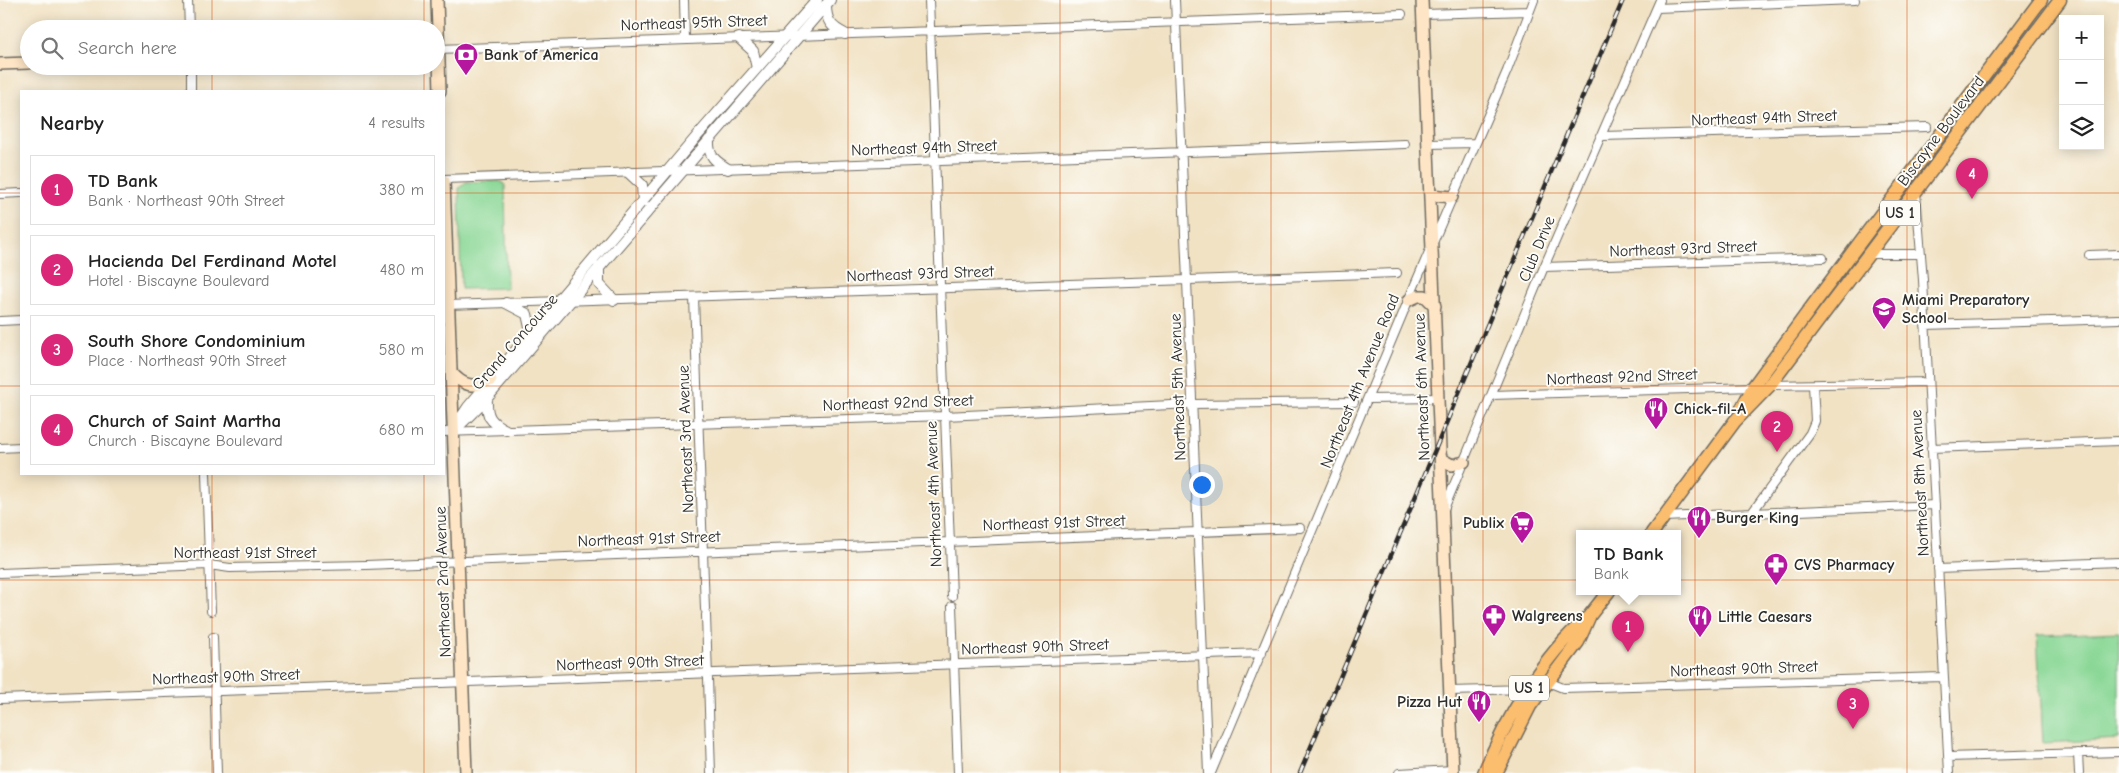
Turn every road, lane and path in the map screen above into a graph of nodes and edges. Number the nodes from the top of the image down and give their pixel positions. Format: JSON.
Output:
{"nodes":[{"id":1,"x":188,"y":0,"type":"edge"},
{"id":2,"x":437,"y":0,"type":"edge"},
{"id":3,"x":684,"y":0,"type":"edge"},
{"id":4,"x":929,"y":0,"type":"edge"},
{"id":5,"x":1175,"y":0,"type":"edge"},
{"id":6,"x":1422,"y":0,"type":"edge"},
{"id":7,"x":1534,"y":0,"type":"edge"},
{"id":8,"x":1855,"y":0,"type":"edge"},
{"id":9,"x":2041,"y":0,"type":"edge"},
{"id":10,"x":2060,"y":0,"type":"edge"},
{"id":11,"x":824,"y":2,"type":"edge"},
{"id":12,"x":1659,"y":4,"type":"edge"},
{"id":13,"x":1529,"y":11,"type":"junction"},
{"id":14,"x":1402,"y":14,"type":"dead end"},
{"id":15,"x":1423,"y":14,"type":"junction"},
{"id":16,"x":189,"y":20,"type":"edge"},
{"id":17,"x":437,"y":20,"type":"edge"},
{"id":18,"x":1176,"y":22,"type":"junction"},
{"id":19,"x":930,"y":31,"type":"junction"},
{"id":20,"x":845,"y":34,"type":"junction"},
{"id":21,"x":785,"y":36,"type":"junction"},
{"id":22,"x":799,"y":36,"type":"junction"},
{"id":23,"x":739,"y":38,"type":"junction"},
{"id":24,"x":686,"y":40,"type":"junction"},
{"id":25,"x":445,"y":49,"type":"edge"},
{"id":26,"x":2004,"y":51,"type":"junction"},
{"id":27,"x":20,"y":63,"type":"edge"},
{"id":28,"x":0,"y":64,"type":"edge"},
{"id":29,"x":756,"y":68,"type":"junction"},
{"id":30,"x":191,"y":75,"type":"edge"},
{"id":31,"x":439,"y":75,"type":"edge"},
{"id":32,"x":1999,"y":81,"type":"junction"},
{"id":33,"x":191,"y":90,"type":"edge"},
{"id":34,"x":440,"y":90,"type":"edge"},
{"id":35,"x":1927,"y":127,"type":"dead end"},
{"id":36,"x":1602,"y":136,"type":"junction"},
{"id":37,"x":709,"y":140,"type":"junction"},
{"id":38,"x":1475,"y":143,"type":"junction"},
{"id":39,"x":1405,"y":144,"type":"dead end"},
{"id":40,"x":1428,"y":144,"type":"junction"},
{"id":41,"x":1182,"y":152,"type":"junction"},
{"id":42,"x":935,"y":161,"type":"junction"},
{"id":43,"x":1918,"y":164,"type":"junction"},
{"id":44,"x":728,"y":169,"type":"junction"},
{"id":45,"x":683,"y":170,"type":"junction"},
{"id":46,"x":668,"y":171,"type":"junction"},
{"id":47,"x":628,"y":172,"type":"junction"},
{"id":48,"x":445,"y":180,"type":"edge"},
{"id":49,"x":1916,"y":192,"type":"junction"},
{"id":50,"x":20,"y":193,"type":"edge"},
{"id":51,"x":0,"y":194,"type":"edge"},
{"id":52,"x":1430,"y":195,"type":"junction"},
{"id":53,"x":1452,"y":197,"type":"junction"},
{"id":54,"x":643,"y":202,"type":"junction"},
{"id":55,"x":445,"y":242,"type":"edge"},
{"id":56,"x":1432,"y":245,"type":"junction"},
{"id":57,"x":1869,"y":254,"type":"junction"},
{"id":58,"x":1921,"y":254,"type":"junction"},
{"id":59,"x":2119,"y":254,"type":"edge"},
{"id":60,"x":2089,"y":255,"type":"dead end"},
{"id":61,"x":1823,"y":258,"type":"dead end"},
{"id":62,"x":599,"y":267,"type":"junction"},
{"id":63,"x":1544,"y":267,"type":"junction"},
{"id":64,"x":1397,"y":272,"type":"dead end"},
{"id":65,"x":1187,"y":279,"type":"junction"},
{"id":66,"x":941,"y":287,"type":"junction"},
{"id":67,"x":694,"y":297,"type":"junction"},
{"id":68,"x":614,"y":300,"type":"junction"},
{"id":69,"x":1409,"y":300,"type":"junction"},
{"id":70,"x":558,"y":301,"type":"junction"},
{"id":71,"x":570,"y":301,"type":"junction"},
{"id":72,"x":506,"y":303,"type":"junction"},
{"id":73,"x":446,"y":305,"type":"edge"},
{"id":74,"x":1435,"y":306,"type":"junction"},
{"id":75,"x":20,"y":320,"type":"edge"},
{"id":76,"x":2119,"y":320,"type":"edge"},
{"id":77,"x":0,"y":321,"type":"edge"},
{"id":78,"x":1925,"y":325,"type":"junction"},
{"id":79,"x":532,"y":332,"type":"junction"},
{"id":80,"x":451,"y":372,"type":"junction"},
{"id":81,"x":491,"y":380,"type":"junction"},
{"id":82,"x":1928,"y":382,"type":"junction"},
{"id":83,"x":1770,"y":385,"type":"junction"},
{"id":84,"x":1813,"y":385,"type":"junction"},
{"id":85,"x":1754,"y":387,"type":"junction"},
{"id":86,"x":1492,"y":395,"type":"junction"},
{"id":87,"x":487,"y":398,"type":"junction"},
{"id":88,"x":1438,"y":398,"type":"junction"},
{"id":89,"x":1368,"y":399,"type":"junction"},
{"id":90,"x":1354,"y":402,"type":"dead end"},
{"id":91,"x":1192,"y":404,"type":"junction"},
{"id":92,"x":945,"y":416,"type":"junction"},
{"id":93,"x":1735,"y":421,"type":"junction"},
{"id":94,"x":699,"y":423,"type":"junction"},
{"id":95,"x":506,"y":430,"type":"junction"},
{"id":96,"x":448,"y":432,"type":"edge"},
{"id":97,"x":2119,"y":441,"type":"edge"},
{"id":98,"x":0,"y":448,"type":"edge"},
{"id":99,"x":20,"y":448,"type":"edge"},
{"id":100,"x":1931,"y":448,"type":"junction"},
{"id":101,"x":1441,"y":459,"type":"junction"},
{"id":102,"x":1464,"y":462,"type":"junction"},
{"id":103,"x":206,"y":475,"type":"edge"},
{"id":104,"x":1934,"y":505,"type":"junction"},
{"id":105,"x":1443,"y":511,"type":"junction"},
{"id":106,"x":1750,"y":514,"type":"junction"},
{"id":107,"x":1664,"y":516,"type":"junction"},
{"id":108,"x":1300,"y":528,"type":"dead end"},
{"id":109,"x":1654,"y":530,"type":"edge"},
{"id":110,"x":1197,"y":532,"type":"junction"},
{"id":111,"x":950,"y":541,"type":"junction"},
{"id":112,"x":703,"y":551,"type":"junction"},
{"id":113,"x":458,"y":561,"type":"junction"},
{"id":114,"x":2119,"y":562,"type":"edge"},
{"id":115,"x":209,"y":565,"type":"junction"},
{"id":116,"x":1938,"y":568,"type":"junction"},
{"id":117,"x":0,"y":574,"type":"edge"},
{"id":118,"x":1606,"y":595,"type":"edge"},
{"id":119,"x":952,"y":596,"type":"dead end"},
{"id":120,"x":952,"y":606,"type":"dead end"},
{"id":121,"x":211,"y":611,"type":"dead end"},
{"id":122,"x":1590,"y":615,"type":"junction"},
{"id":123,"x":213,"y":637,"type":"dead end"},
{"id":124,"x":1262,"y":653,"type":"junction"},
{"id":125,"x":1202,"y":655,"type":"junction"},
{"id":126,"x":954,"y":664,"type":"junction"},
{"id":127,"x":708,"y":674,"type":"junction"},
{"id":128,"x":1942,"y":677,"type":"junction"},
{"id":129,"x":1548,"y":682,"type":"junction"},
{"id":130,"x":463,"y":683,"type":"junction"},
{"id":131,"x":1528,"y":689,"type":"junction"},
{"id":132,"x":215,"y":690,"type":"junction"},
{"id":133,"x":1450,"y":691,"type":"junction"},
{"id":134,"x":0,"y":699,"type":"edge"},
{"id":135,"x":2119,"y":752,"type":"edge"},
{"id":136,"x":2078,"y":753,"type":"junction"},
{"id":137,"x":1948,"y":758,"type":"junction"},
{"id":138,"x":1399,"y":772,"type":"edge"},
{"id":139,"x":1453,"y":772,"type":"edge"},
{"id":140,"x":217,"y":773,"type":"edge"},
{"id":141,"x":466,"y":773,"type":"edge"},
{"id":142,"x":710,"y":773,"type":"edge"},
{"id":143,"x":958,"y":773,"type":"edge"},
{"id":144,"x":1209,"y":773,"type":"edge"},
{"id":145,"x":1484,"y":773,"type":"edge"},
{"id":146,"x":1496,"y":773,"type":"edge"},
{"id":147,"x":1949,"y":773,"type":"edge"},
{"id":148,"x":2079,"y":773,"type":"edge"}],
"edges":[{"from":1,"to":16,"type":"street"},
{"from":2,"to":17,"type":"main road"},
{"from":3,"to":24,"type":"street"},
{"from":4,"to":19,"type":"street","name":"Northeast 4th Avenue"},
{"from":5,"to":18,"type":"street","name":"Northeast 5th Avenue"},
{"from":6,"to":15,"type":"main road","name":"Northeast 6th Avenue"},
{"from":7,"to":13,"type":"street","name":"Northeast 4th Avenue Road"},
{"from":8,"to":12,"type":"street"},
{"from":9,"to":26,"type":"main road","name":"Biscayne Boulevard","number":"US 1"},
{"from":10,"to":32,"type":"main road","name":"Biscayne Boulevard","number":"US 1"},
{"from":11,"to":20,"type":"street"},
{"from":11,"to":21,"type":"street","name":"Grand Concourse"},
{"from":11,"to":22,"type":"street","name":"Grand Concourse"},
{"from":12,"to":36,"type":"street","name":"Club Drive"},
{"from":13,"to":15,"type":"street"},
{"from":13,"to":38,"type":"street","name":"Northeast 4th Avenue Road"},
{"from":14,"to":18,"type":"street","name":"Northeast 95th Street"},
{"from":15,"to":40,"type":"main road","name":"Northeast 6th Avenue"},
{"from":18,"to":19,"type":"street","name":"Northeast 95th Street"},
{"from":18,"to":41,"type":"street","name":"Northeast 5th Avenue"},
{"from":19,"to":20,"type":"street","name":"Northeast 95th Street"},
{"from":19,"to":42,"type":"street","name":"Northeast 4th Avenue"},
{"from":20,"to":22,"type":"street","name":"Northeast 95th Street"},
{"from":21,"to":22,"type":"street","name":"Northeast 95th Street"},
{"from":21,"to":23,"type":"street","name":"Northeast 95th Street"},
{"from":21,"to":29,"type":"street","name":"Grand Concourse"},
{"from":22,"to":37,"type":"street","name":"Grand Concourse"},
{"from":23,"to":24,"type":"street","name":"Northeast 95th Street"},
{"from":23,"to":29,"type":"street"},
{"from":24,"to":25,"type":"street","name":"Northeast 95th Street"},
{"from":26,"to":32,"type":"main road"},
{"from":26,"to":43,"type":"main road","name":"Biscayne Boulevard","number":"US 1"},
{"from":27,"to":28,"type":"main road"},
{"from":29,"to":46,"type":"street","name":"Grand Concourse"},
{"from":30,"to":33,"type":"street"},
{"from":31,"to":34,"type":"main road"},
{"from":32,"to":49,"type":"main road","name":"Biscayne Boulevard","number":"US 1"},
{"from":35,"to":36,"type":"street","name":"Northeast 94th Street"},
{"from":36,"to":63,"type":"street","name":"Club Drive"},
{"from":37,"to":44,"type":"street"},
{"from":37,"to":45,"type":"street","name":"Grand Concourse"},
{"from":38,"to":40,"type":"street"},
{"from":38,"to":53,"type":"street","name":"Northeast 4th Avenue Road"},
{"from":39,"to":41,"type":"street","name":"Northeast 94th Street"},
{"from":40,"to":52,"type":"main road","name":"Northeast 6th Avenue"},
{"from":41,"to":42,"type":"street","name":"Northeast 94th Street"},
{"from":41,"to":65,"type":"street","name":"Northeast 5th Avenue"},
{"from":42,"to":44,"type":"street","name":"Northeast 94th Street"},
{"from":42,"to":66,"type":"street","name":"Northeast 4th Avenue"},
{"from":43,"to":49,"type":"main road"},
{"from":43,"to":85,"type":"main road","name":"Biscayne Boulevard","number":"US 1"},
{"from":44,"to":45,"type":"street","name":"Northeast 94th Street"},
{"from":45,"to":46,"type":"street","name":"Northeast 94th Street"},
{"from":45,"to":62,"type":"street","name":"Grand Concourse"},
{"from":46,"to":47,"type":"street","name":"Northeast 94th Street"},
{"from":46,"to":54,"type":"street","name":"Grand Concourse"},
{"from":47,"to":48,"type":"street","name":"Northeast 94th Street"},
{"from":47,"to":54,"type":"street"},
{"from":49,"to":57,"type":"main road","name":"Biscayne Boulevard","number":"US 1"},
{"from":49,"to":58,"type":"street","name":"Northeast 8th Avenue"},
{"from":50,"to":51,"type":"street"},
{"from":52,"to":53,"type":"main road"},
{"from":52,"to":56,"type":"main road","name":"Northeast 6th Avenue"},
{"from":53,"to":56,"type":"street","name":"Northeast 4th Avenue Road"},
{"from":54,"to":70,"type":"street","name":"Grand Concourse"},
{"from":55,"to":73,"type":"main road","name":"Northeast 2nd Avenue"},
{"from":56,"to":69,"type":"street","name":"Northeast 4th Avenue Road"},
{"from":56,"to":74,"type":"main road","name":"Northeast 6th Avenue"},
{"from":57,"to":58,"type":"street"},
{"from":57,"to":83,"type":"main road","name":"Biscayne Boulevard","number":"US 1"},
{"from":58,"to":78,"type":"street","name":"Northeast 8th Avenue"},
{"from":59,"to":60,"type":"street"},
{"from":61,"to":63,"type":"street","name":"Northeast 93rd Street"},
{"from":62,"to":68,"type":"street"},
{"from":62,"to":71,"type":"street","name":"Grand Concourse"},
{"from":63,"to":86,"type":"street","name":"Club Drive"},
{"from":64,"to":65,"type":"street","name":"Northeast 93rd Street"},
{"from":65,"to":66,"type":"street","name":"Northeast 93rd Street"},
{"from":65,"to":91,"type":"street","name":"Northeast 5th Avenue"},
{"from":66,"to":67,"type":"street","name":"Northeast 93rd Street"},
{"from":66,"to":92,"type":"street","name":"Northeast 4th Avenue"},
{"from":67,"to":68,"type":"street","name":"Northeast 93rd Street"},
{"from":67,"to":94,"type":"street","name":"Northeast 3rd Avenue"},
{"from":68,"to":71,"type":"street","name":"Northeast 93rd Street"},
{"from":69,"to":74,"type":"main road"},
{"from":69,"to":89,"type":"street","name":"Northeast 4th Avenue Road"},
{"from":70,"to":71,"type":"street","name":"Northeast 93rd Street"},
{"from":70,"to":72,"type":"street","name":"Northeast 93rd Street"},
{"from":70,"to":79,"type":"street","name":"Grand Concourse"},
{"from":71,"to":87,"type":"street","name":"Grand Concourse"},
{"from":72,"to":73,"type":"street","name":"Northeast 93rd Street"},
{"from":72,"to":79,"type":"street"},
{"from":73,"to":80,"type":"main road","name":"Northeast 2nd Avenue"},
{"from":74,"to":88,"type":"main road","name":"Northeast 6th Avenue"},
{"from":75,"to":77,"type":"street"},
{"from":76,"to":78,"type":"street"},
{"from":78,"to":82,"type":"street","name":"Northeast 8th Avenue"},
{"from":79,"to":81,"type":"street","name":"Grand Concourse"},
{"from":80,"to":81,"type":"main road"},
{"from":80,"to":96,"type":"main road","name":"Northeast 2nd Avenue"},
{"from":81,"to":96,"type":"street","name":"Grand Concourse"},
{"from":82,"to":84,"type":"street"},
{"from":82,"to":100,"type":"street","name":"Northeast 8th Avenue"},
{"from":83,"to":84,"type":"street"},
{"from":83,"to":93,"type":"main road","name":"Biscayne Boulevard","number":"US 1"},
{"from":84,"to":106,"type":"street"},
{"from":85,"to":86,"type":"street","name":"Northeast 92nd Street"},
{"from":85,"to":93,"type":"main road","name":"Biscayne Boulevard","number":"US 1"},
{"from":86,"to":102,"type":"street","name":"Club Drive"},
{"from":87,"to":95,"type":"street"},
{"from":87,"to":96,"type":"street","name":"Grand Concourse"},
{"from":88,"to":89,"type":"street"},
{"from":88,"to":101,"type":"main road","name":"Northeast 6th Avenue"},
{"from":89,"to":124,"type":"street","name":"Northeast 4th Avenue Road"},
{"from":90,"to":91,"type":"street","name":"Northeast 92nd Street"},
{"from":91,"to":92,"type":"street","name":"Northeast 92nd Street"},
{"from":91,"to":110,"type":"street","name":"Northeast 5th Avenue"},
{"from":92,"to":94,"type":"street","name":"Northeast 92nd Street"},
{"from":92,"to":111,"type":"street","name":"Northeast 4th Avenue"},
{"from":93,"to":107,"type":"main road","name":"Biscayne Boulevard","number":"US 1"},
{"from":94,"to":95,"type":"street","name":"Northeast 92nd Street"},
{"from":94,"to":112,"type":"street","name":"Northeast 3rd Avenue"},
{"from":95,"to":96,"type":"street","name":"Northeast 92nd Street"},
{"from":96,"to":113,"type":"main road","name":"Northeast 2nd Avenue"},
{"from":97,"to":100,"type":"street"},
{"from":98,"to":99,"type":"street"},
{"from":100,"to":104,"type":"street","name":"Northeast 8th Avenue"},
{"from":101,"to":102,"type":"main road"},
{"from":101,"to":105,"type":"main road","name":"Northeast 6th Avenue"},
{"from":102,"to":105,"type":"street","name":"Club Drive"},
{"from":103,"to":115,"type":"street"},
{"from":104,"to":106,"type":"street"},
{"from":104,"to":116,"type":"street","name":"Northeast 8th Avenue"},
{"from":105,"to":133,"type":"main road","name":"Northeast 6th Avenue"},
{"from":106,"to":107,"type":"street"},
{"from":107,"to":109,"type":"main road","name":"Biscayne Boulevard","number":"US 1"},
{"from":108,"to":110,"type":"street","name":"Northeast 91st Street"},
{"from":110,"to":111,"type":"street","name":"Northeast 91st Street"},
{"from":110,"to":125,"type":"street","name":"Northeast 5th Avenue"},
{"from":111,"to":112,"type":"street","name":"Northeast 91st Street"},
{"from":111,"to":119,"type":"street","name":"Northeast 4th Avenue"},
{"from":112,"to":113,"type":"street","name":"Northeast 91st Street"},
{"from":112,"to":127,"type":"street","name":"Northeast 3rd Avenue"},
{"from":113,"to":115,"type":"street","name":"Northeast 91st Street"},
{"from":113,"to":130,"type":"main road","name":"Northeast 2nd Avenue"},
{"from":114,"to":116,"type":"street"},
{"from":115,"to":117,"type":"street","name":"Northeast 91st Street"},
{"from":115,"to":121,"type":"street"},
{"from":116,"to":128,"type":"street","name":"Northeast 8th Avenue"},
{"from":118,"to":122,"type":"main road","number":"US 1"},
{"from":120,"to":126,"type":"street"},
{"from":122,"to":129,"type":"main road","number":"US 1"},
{"from":122,"to":131,"type":"main road","number":"US 1"},
{"from":123,"to":132,"type":"street"},
{"from":124,"to":125,"type":"street","name":"Northeast 90th Street"},
{"from":124,"to":144,"type":"street","name":"Northeast 4th Avenue Road"},
{"from":125,"to":126,"type":"street","name":"Northeast 90th Street"},
{"from":125,"to":144,"type":"street","name":"Northeast 5th Avenue"},
{"from":126,"to":127,"type":"street","name":"Northeast 90th Street"},
{"from":126,"to":143,"type":"street"},
{"from":127,"to":130,"type":"street","name":"Northeast 90th Street"},
{"from":127,"to":142,"type":"street","name":"Northeast 3rd Avenue"},
{"from":128,"to":129,"type":"street","name":"Northeast 90th Street"},
{"from":128,"to":137,"type":"street","name":"Northeast 8th Avenue"},
{"from":129,"to":146,"type":"main road","number":"US 1"},
{"from":130,"to":132,"type":"street","name":"Northeast 90th Street"},
{"from":130,"to":141,"type":"main road","name":"Northeast 2nd Avenue"},
{"from":131,"to":133,"type":"street"},
{"from":131,"to":145,"type":"main road","number":"US 1"},
{"from":132,"to":134,"type":"street","name":"Northeast 90th Street"},
{"from":132,"to":140,"type":"street"},
{"from":133,"to":139,"type":"main road","name":"Northeast 6th Avenue"},
{"from":135,"to":136,"type":"street"},
{"from":136,"to":137,"type":"street"},
{"from":136,"to":148,"type":"street"},
{"from":137,"to":147,"type":"street","name":"Northeast 8th Avenue"},
{"from":138,"to":139,"type":"street"}]}
